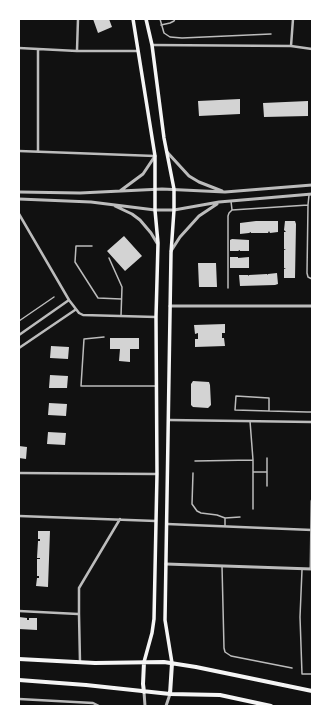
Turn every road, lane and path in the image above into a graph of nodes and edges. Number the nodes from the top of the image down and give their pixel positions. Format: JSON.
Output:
{"nodes":[{"id":1,"x":78,"y":19,"type":"edge"},
{"id":2,"x":133,"y":19,"type":"edge"},
{"id":3,"x":146,"y":19,"type":"edge"},
{"id":4,"x":160,"y":19,"type":"edge"},
{"id":5,"x":175,"y":19,"type":"edge"},
{"id":6,"x":293,"y":19,"type":"edge"},
{"id":7,"x":161,"y":25,"type":"junction"},
{"id":8,"x":271,"y":34,"type":"dead end"},
{"id":9,"x":152,"y":46,"type":"junction"},
{"id":10,"x":291,"y":46,"type":"junction"},
{"id":11,"x":19,"y":48,"type":"edge"},
{"id":12,"x":38,"y":49,"type":"junction"},
{"id":13,"x":312,"y":49,"type":"edge"},
{"id":14,"x":77,"y":51,"type":"junction"},
{"id":15,"x":138,"y":51,"type":"junction"},
{"id":16,"x":19,"y":151,"type":"edge"},
{"id":17,"x":38,"y":151,"type":"junction"},
{"id":18,"x":167,"y":152,"type":"junction"},
{"id":19,"x":155,"y":156,"type":"junction"},
{"id":20,"x":312,"y":185,"type":"edge"},
{"id":21,"x":154,"y":189,"type":"junction"},
{"id":22,"x":174,"y":189,"type":"junction"},
{"id":23,"x":19,"y":192,"type":"edge"},
{"id":24,"x":118,"y":192,"type":"junction"},
{"id":25,"x":225,"y":192,"type":"junction"},
{"id":26,"x":311,"y":195,"type":"edge"},
{"id":27,"x":19,"y":199,"type":"edge"},
{"id":28,"x":231,"y":201,"type":"junction"},
{"id":29,"x":219,"y":202,"type":"junction"},
{"id":30,"x":111,"y":204,"type":"junction"},
{"id":31,"x":308,"y":205,"type":"junction"},
{"id":32,"x":155,"y":210,"type":"junction"},
{"id":33,"x":174,"y":210,"type":"junction"},
{"id":34,"x":232,"y":210,"type":"junction"},
{"id":35,"x":19,"y":214,"type":"edge"},
{"id":36,"x":158,"y":244,"type":"junction"},
{"id":37,"x":92,"y":246,"type":"dead end"},
{"id":38,"x":170,"y":253,"type":"junction"},
{"id":39,"x":109,"y":258,"type":"dead end"},
{"id":40,"x":312,"y":279,"type":"edge"},
{"id":41,"x":228,"y":288,"type":"dead end"},
{"id":42,"x":54,"y":297,"type":"dead end"},
{"id":43,"x":69,"y":300,"type":"junction"},
{"id":44,"x":122,"y":300,"type":"junction"},
{"id":45,"x":170,"y":306,"type":"junction"},
{"id":46,"x":312,"y":306,"type":"edge"},
{"id":47,"x":75,"y":310,"type":"junction"},
{"id":48,"x":121,"y":316,"type":"junction"},
{"id":49,"x":156,"y":317,"type":"junction"},
{"id":50,"x":19,"y":321,"type":"edge"},
{"id":51,"x":19,"y":335,"type":"edge"},
{"id":52,"x":104,"y":337,"type":"dead end"},
{"id":53,"x":19,"y":348,"type":"edge"},
{"id":54,"x":156,"y":386,"type":"junction"},
{"id":55,"x":269,"y":411,"type":"junction"},
{"id":56,"x":312,"y":412,"type":"edge"},
{"id":57,"x":168,"y":420,"type":"junction"},
{"id":58,"x":250,"y":421,"type":"junction"},
{"id":59,"x":312,"y":422,"type":"edge"},
{"id":60,"x":266,"y":458,"type":"dead end"},
{"id":61,"x":253,"y":460,"type":"junction"},
{"id":62,"x":195,"y":461,"type":"dead end"},
{"id":63,"x":253,"y":472,"type":"junction"},
{"id":64,"x":267,"y":472,"type":"junction"},
{"id":65,"x":19,"y":473,"type":"edge"},
{"id":66,"x":193,"y":473,"type":"dead end"},
{"id":67,"x":157,"y":474,"type":"junction"},
{"id":68,"x":267,"y":486,"type":"dead end"},
{"id":69,"x":312,"y":501,"type":"edge"},
{"id":70,"x":253,"y":509,"type":"dead end"},
{"id":71,"x":19,"y":516,"type":"edge"},
{"id":72,"x":240,"y":517,"type":"dead end"},
{"id":73,"x":225,"y":518,"type":"junction"},
{"id":74,"x":120,"y":519,"type":"junction"},
{"id":75,"x":156,"y":521,"type":"junction"},
{"id":76,"x":167,"y":524,"type":"junction"},
{"id":77,"x":225,"y":526,"type":"junction"},
{"id":78,"x":312,"y":530,"type":"edge"},
{"id":79,"x":166,"y":564,"type":"junction"},
{"id":80,"x":222,"y":566,"type":"junction"},
{"id":81,"x":302,"y":568,"type":"junction"},
{"id":82,"x":312,"y":569,"type":"edge"},
{"id":83,"x":19,"y":611,"type":"edge"},
{"id":84,"x":79,"y":614,"type":"junction"},
{"id":85,"x":19,"y":658,"type":"edge"},
{"id":86,"x":80,"y":662,"type":"junction"},
{"id":87,"x":144,"y":662,"type":"junction"},
{"id":88,"x":172,"y":663,"type":"junction"},
{"id":89,"x":292,"y":668,"type":"dead end"},
{"id":90,"x":312,"y":674,"type":"edge"},
{"id":91,"x":19,"y":680,"type":"edge"},
{"id":92,"x":312,"y":691,"type":"edge"},
{"id":93,"x":144,"y":692,"type":"junction"},
{"id":94,"x":170,"y":694,"type":"junction"},
{"id":95,"x":19,"y":699,"type":"edge"},
{"id":96,"x":99,"y":706,"type":"edge"},
{"id":97,"x":145,"y":706,"type":"edge"},
{"id":98,"x":166,"y":706,"type":"edge"},
{"id":99,"x":271,"y":706,"type":"edge"}],
"edges":[{"from":1,"to":14,"type":"street"},
{"from":2,"to":15,"type":"main road"},
{"from":3,"to":9,"type":"main road"},
{"from":4,"to":7,"type":"lane"},
{"from":5,"to":7,"type":"lane"},
{"from":6,"to":10,"type":"street"},
{"from":7,"to":8,"type":"lane"},
{"from":9,"to":10,"type":"street"},
{"from":9,"to":18,"type":"main road"},
{"from":10,"to":13,"type":"street"},
{"from":11,"to":12,"type":"street"},
{"from":12,"to":14,"type":"street"},
{"from":12,"to":17,"type":"street"},
{"from":14,"to":15,"type":"street"},
{"from":15,"to":19,"type":"main road"},
{"from":16,"to":17,"type":"street"},
{"from":17,"to":19,"type":"street"},
{"from":18,"to":22,"type":"main road"},
{"from":18,"to":25,"type":"street"},
{"from":19,"to":21,"type":"main road"},
{"from":19,"to":24,"type":"street"},
{"from":20,"to":25,"type":"street"},
{"from":21,"to":22,"type":"street"},
{"from":21,"to":24,"type":"street"},
{"from":21,"to":32,"type":"main road"},
{"from":22,"to":25,"type":"street"},
{"from":22,"to":33,"type":"main road"},
{"from":23,"to":24,"type":"street"},
{"from":26,"to":28,"type":"street"},
{"from":26,"to":31,"type":"lane"},
{"from":27,"to":30,"type":"street"},
{"from":28,"to":29,"type":"street"},
{"from":28,"to":34,"type":"lane"},
{"from":29,"to":33,"type":"street"},
{"from":29,"to":38,"type":"street"},
{"from":30,"to":32,"type":"street"},
{"from":30,"to":36,"type":"street"},
{"from":31,"to":34,"type":"lane"},
{"from":31,"to":40,"type":"lane"},
{"from":32,"to":33,"type":"street"},
{"from":32,"to":36,"type":"main road"},
{"from":33,"to":38,"type":"main road"},
{"from":34,"to":41,"type":"lane"},
{"from":35,"to":43,"type":"street"},
{"from":36,"to":49,"type":"main road"},
{"from":37,"to":44,"type":"lane"},
{"from":38,"to":45,"type":"main road"},
{"from":39,"to":44,"type":"lane"},
{"from":42,"to":50,"type":"lane"},
{"from":43,"to":47,"type":"street"},
{"from":43,"to":51,"type":"street"},
{"from":44,"to":48,"type":"lane"},
{"from":45,"to":46,"type":"street"},
{"from":45,"to":57,"type":"main road"},
{"from":47,"to":48,"type":"street"},
{"from":47,"to":53,"type":"street"},
{"from":48,"to":49,"type":"street"},
{"from":49,"to":54,"type":"main road"},
{"from":52,"to":54,"type":"lane"},
{"from":54,"to":67,"type":"main road"},
{"from":55,"to":55,"type":"lane"},
{"from":55,"to":56,"type":"lane"},
{"from":57,"to":58,"type":"street"},
{"from":57,"to":76,"type":"main road"},
{"from":58,"to":59,"type":"street"},
{"from":58,"to":61,"type":"lane"},
{"from":60,"to":64,"type":"lane"},
{"from":61,"to":62,"type":"lane"},
{"from":61,"to":63,"type":"lane"},
{"from":63,"to":64,"type":"lane"},
{"from":63,"to":70,"type":"lane"},
{"from":64,"to":68,"type":"lane"},
{"from":65,"to":67,"type":"street"},
{"from":66,"to":73,"type":"lane"},
{"from":67,"to":75,"type":"main road"},
{"from":69,"to":78,"type":"street"},
{"from":71,"to":74,"type":"street"},
{"from":72,"to":73,"type":"lane"},
{"from":73,"to":77,"type":"lane"},
{"from":74,"to":75,"type":"street"},
{"from":74,"to":84,"type":"street"},
{"from":75,"to":87,"type":"main road"},
{"from":76,"to":77,"type":"street"},
{"from":76,"to":79,"type":"main road"},
{"from":77,"to":78,"type":"street"},
{"from":78,"to":82,"type":"street"},
{"from":79,"to":80,"type":"street"},
{"from":79,"to":88,"type":"main road"},
{"from":80,"to":81,"type":"street"},
{"from":80,"to":89,"type":"lane"},
{"from":81,"to":82,"type":"street"},
{"from":81,"to":90,"type":"lane"},
{"from":83,"to":84,"type":"street"},
{"from":84,"to":86,"type":"street"},
{"from":85,"to":86,"type":"main road"},
{"from":86,"to":87,"type":"main road"},
{"from":87,"to":88,"type":"main road"},
{"from":87,"to":93,"type":"main road"},
{"from":88,"to":92,"type":"main road"},
{"from":88,"to":94,"type":"main road"},
{"from":91,"to":93,"type":"main road"},
{"from":93,"to":94,"type":"main road"},
{"from":93,"to":97,"type":"street"},
{"from":94,"to":98,"type":"street"},
{"from":94,"to":99,"type":"main road"},
{"from":95,"to":96,"type":"street"}]}
